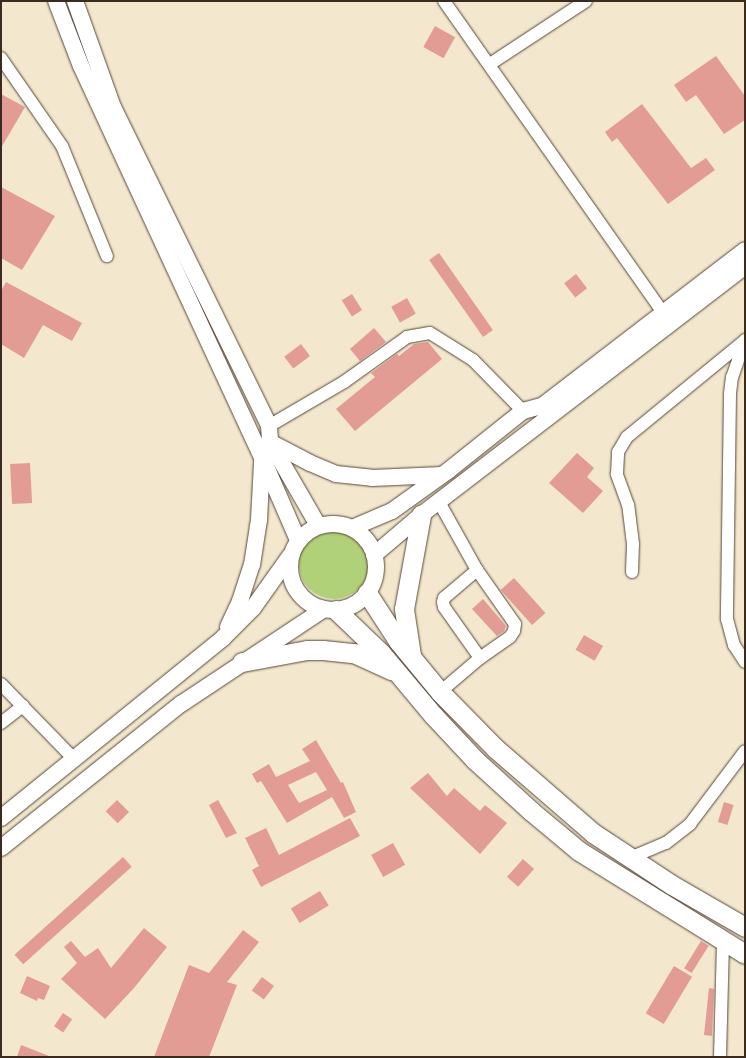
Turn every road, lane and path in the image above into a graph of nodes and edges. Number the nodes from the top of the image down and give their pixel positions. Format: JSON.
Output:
{"nodes":[{"id":1,"x":56,"y":1,"type":"edge"},
{"id":2,"x":75,"y":1,"type":"edge"},
{"id":3,"x":444,"y":1,"type":"edge"},
{"id":4,"x":586,"y":1,"type":"edge"},
{"id":5,"x":1,"y":58,"type":"edge"},
{"id":6,"x":490,"y":64,"type":"junction"},
{"id":7,"x":745,"y":250,"type":"edge"},
{"id":8,"x":107,"y":256,"type":"dead end"},
{"id":9,"x":745,"y":266,"type":"edge"},
{"id":10,"x":664,"y":314,"type":"junction"},
{"id":11,"x":744,"y":341,"type":"edge"},
{"id":12,"x":523,"y":411,"type":"junction"},
{"id":13,"x":269,"y":434,"type":"junction"},
{"id":14,"x":262,"y":457,"type":"junction"},
{"id":15,"x":442,"y":475,"type":"junction"},
{"id":16,"x":439,"y":502,"type":"junction"},
{"id":17,"x":421,"y":515,"type":"junction"},
{"id":18,"x":318,"y":526,"type":"junction"},
{"id":19,"x":352,"y":528,"type":"junction"},
{"id":20,"x":298,"y":540,"type":"junction"},
{"id":21,"x":374,"y":555,"type":"junction"},
{"id":22,"x":290,"y":556,"type":"junction"},
{"id":23,"x":476,"y":570,"type":"junction"},
{"id":24,"x":632,"y":572,"type":"dead end"},
{"id":25,"x":367,"y":593,"type":"junction"},
{"id":26,"x":330,"y":609,"type":"junction"},
{"id":27,"x":223,"y":638,"type":"junction"},
{"id":28,"x":411,"y":657,"type":"junction"},
{"id":29,"x":480,"y":658,"type":"junction"},
{"id":30,"x":242,"y":662,"type":"junction"},
{"id":31,"x":745,"y":662,"type":"edge"},
{"id":32,"x":399,"y":674,"type":"junction"},
{"id":33,"x":1,"y":684,"type":"edge"},
{"id":34,"x":440,"y":692,"type":"junction"},
{"id":35,"x":23,"y":706,"type":"junction"},
{"id":36,"x":1,"y":723,"type":"edge"},
{"id":37,"x":745,"y":752,"type":"edge"},
{"id":38,"x":74,"y":759,"type":"junction"},
{"id":39,"x":1,"y":818,"type":"edge"},
{"id":40,"x":1,"y":848,"type":"edge"},
{"id":41,"x":630,"y":858,"type":"junction"},
{"id":42,"x":745,"y":927,"type":"edge"},
{"id":43,"x":723,"y":942,"type":"junction"},
{"id":44,"x":745,"y":954,"type":"edge"},
{"id":45,"x":720,"y":1057,"type":"edge"}],
"edges":[{"from":1,"to":14,"type":"main road"},
{"from":2,"to":13,"type":"main road"},
{"from":3,"to":6,"type":"street"},
{"from":4,"to":6,"type":"street"},
{"from":5,"to":8,"type":"street"},
{"from":6,"to":10,"type":"street"},
{"from":7,"to":10,"type":"main road"},
{"from":9,"to":16,"type":"main road"},
{"from":10,"to":12,"type":"main road"},
{"from":11,"to":24,"type":"street"},
{"from":11,"to":31,"type":"street"},
{"from":12,"to":13,"type":"street"},
{"from":12,"to":15,"type":"main road"},
{"from":13,"to":15,"type":"main road"},
{"from":13,"to":18,"type":"main road"},
{"from":14,"to":20,"type":"main road"},
{"from":14,"to":27,"type":"main road"},
{"from":15,"to":19,"type":"main road"},
{"from":16,"to":17,"type":"main road"},
{"from":16,"to":23,"type":"street"},
{"from":17,"to":21,"type":"main road"},
{"from":17,"to":28,"type":"highway"},
{"from":18,"to":19,"type":"main road"},
{"from":18,"to":20,"type":"main road"},
{"from":19,"to":21,"type":"main road"},
{"from":20,"to":22,"type":"main road"},
{"from":21,"to":25,"type":"main road"},
{"from":22,"to":26,"type":"main road"},
{"from":22,"to":27,"type":"main road"},
{"from":23,"to":29,"type":"street"},
{"from":23,"to":29,"type":"street"},
{"from":25,"to":26,"type":"main road"},
{"from":25,"to":28,"type":"highway"},
{"from":26,"to":30,"type":"main road"},
{"from":26,"to":32,"type":"highway"},
{"from":27,"to":38,"type":"main road"},
{"from":28,"to":34,"type":"highway"},
{"from":29,"to":34,"type":"street"},
{"from":30,"to":32,"type":"highway"},
{"from":30,"to":40,"type":"main road"},
{"from":32,"to":43,"type":"highway"},
{"from":33,"to":35,"type":"street"},
{"from":34,"to":41,"type":"highway"},
{"from":35,"to":36,"type":"street"},
{"from":35,"to":38,"type":"street"},
{"from":37,"to":41,"type":"street"},
{"from":38,"to":39,"type":"main road"},
{"from":41,"to":42,"type":"highway"},
{"from":43,"to":44,"type":"highway"},
{"from":43,"to":45,"type":"street"}]}
